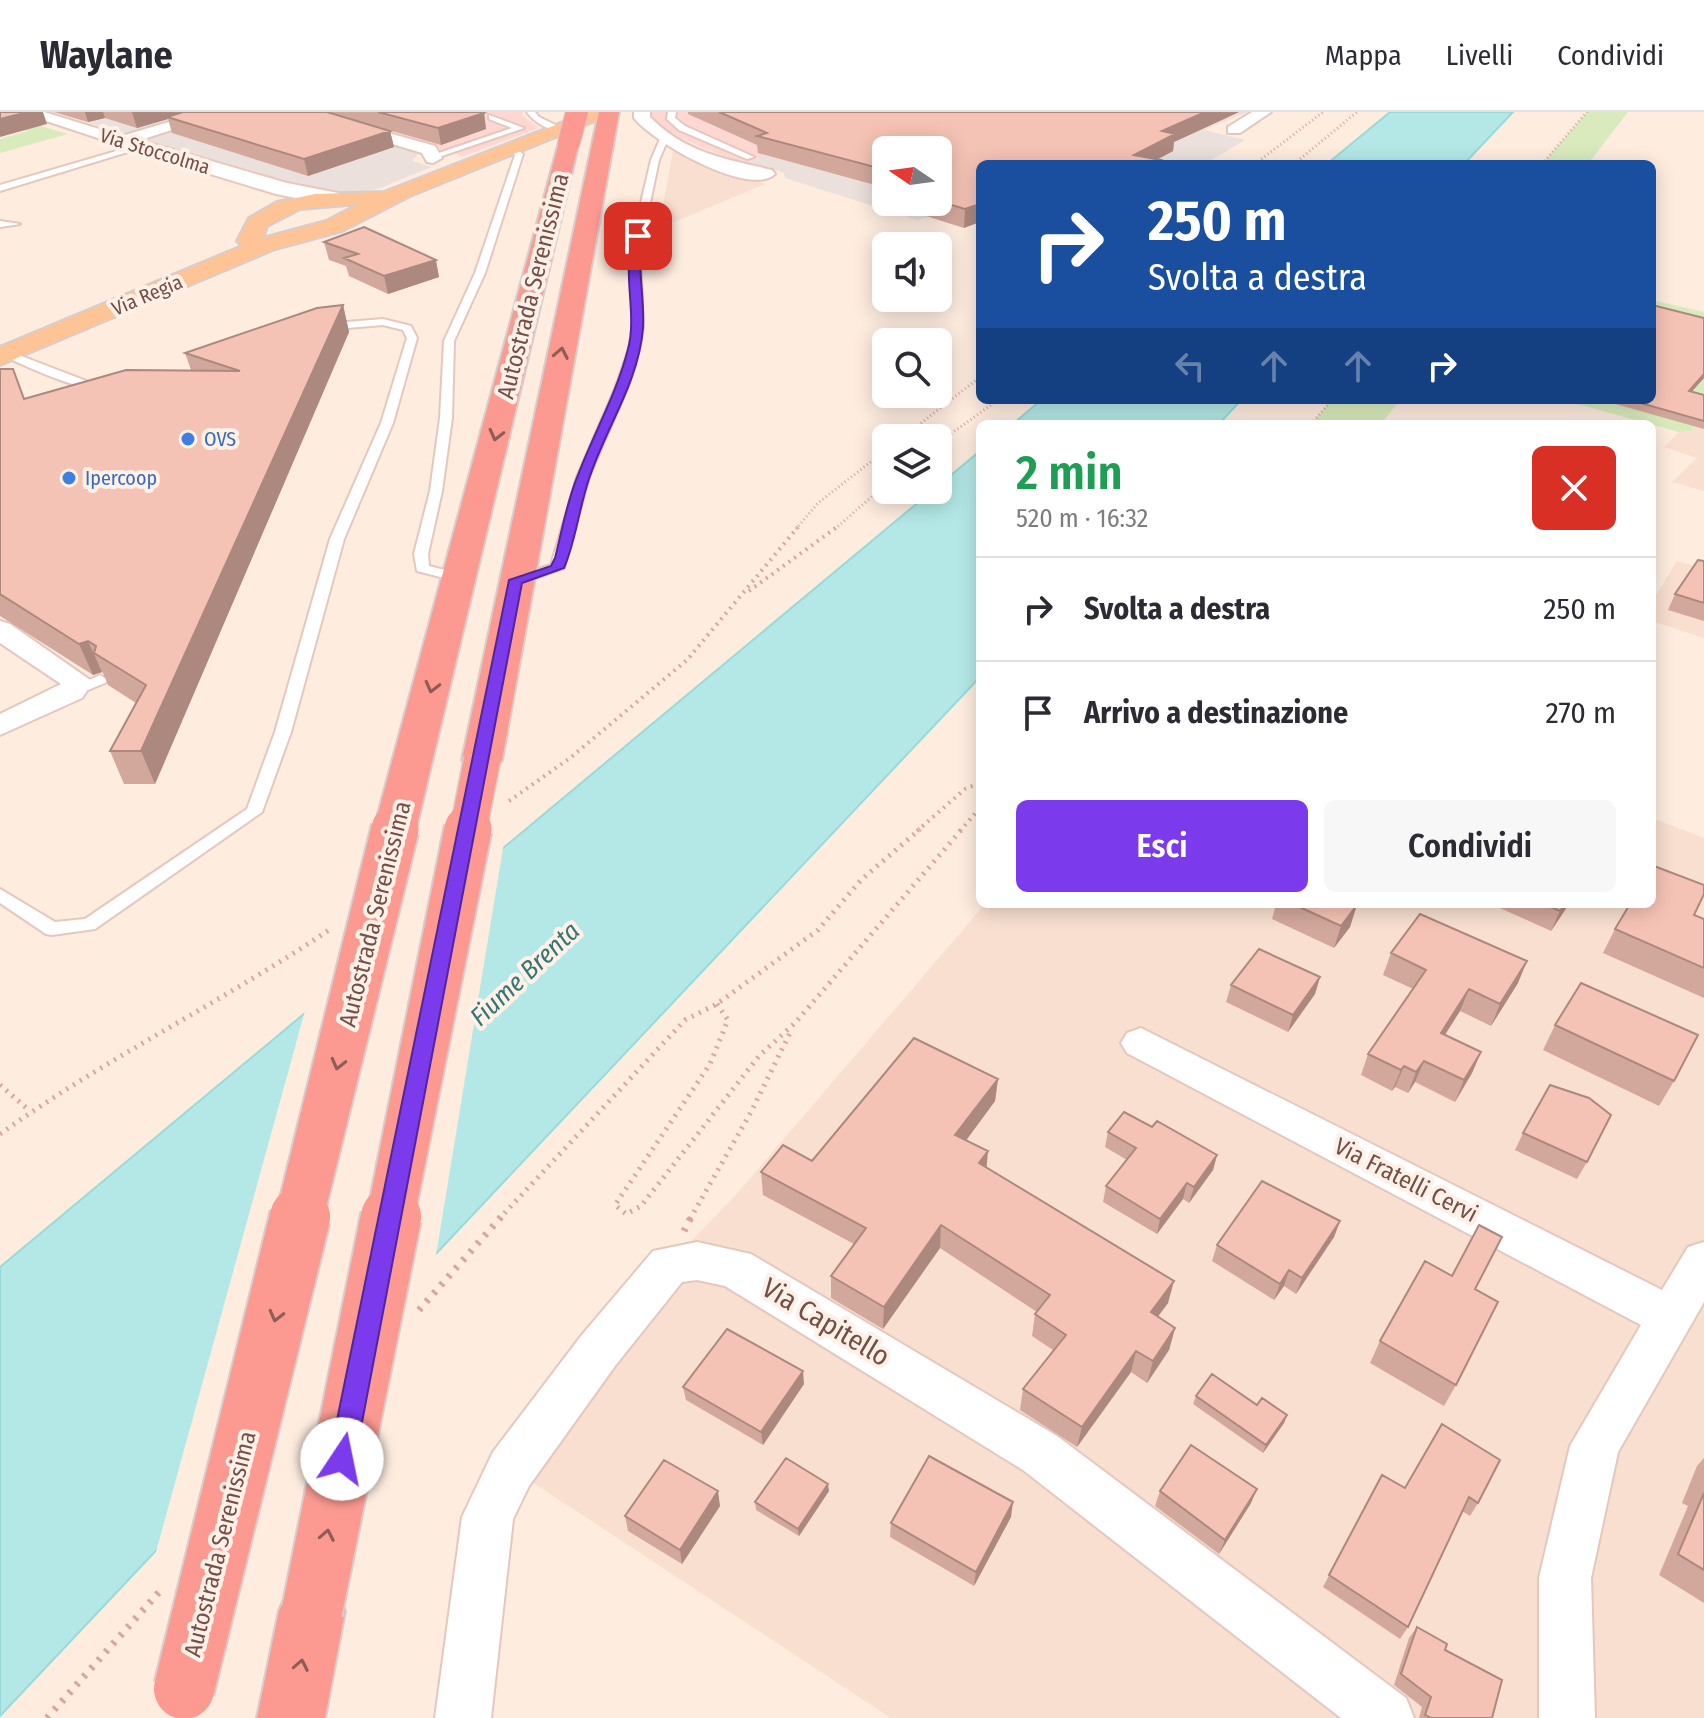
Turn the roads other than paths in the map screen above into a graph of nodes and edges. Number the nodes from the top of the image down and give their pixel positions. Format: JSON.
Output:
{"nodes":[{"id":1,"x":27,"y":112,"type":"edge"},
{"id":2,"x":219,"y":112,"type":"edge"},
{"id":3,"x":296,"y":112,"type":"edge"},
{"id":4,"x":531,"y":112,"type":"edge"},
{"id":5,"x":577,"y":112,"type":"edge"},
{"id":6,"x":642,"y":112,"type":"edge"},
{"id":7,"x":672,"y":112,"type":"edge"},
{"id":8,"x":1263,"y":112,"type":"edge"},
{"id":9,"x":492,"y":117,"type":"dead end"},
{"id":10,"x":607,"y":119,"type":"edge"},
{"id":11,"x":1234,"y":130,"type":"dead end"},
{"id":12,"x":566,"y":136,"type":"junction"},
{"id":13,"x":664,"y":139,"type":"junction"},
{"id":14,"x":131,"y":144,"type":"junction"},
{"id":15,"x":512,"y":149,"type":"junction"},
{"id":16,"x":750,"y":157,"type":"dead end"},
{"id":17,"x":433,"y":158,"type":"joint"},
{"id":18,"x":766,"y":174,"type":"dead end"},
{"id":19,"x":0,"y":188,"type":"edge"},
{"id":20,"x":283,"y":199,"type":"junction"},
{"id":21,"x":344,"y":213,"type":"junction"},
{"id":22,"x":0,"y":224,"type":"edge"},
{"id":23,"x":15,"y":224,"type":"dead end"},
{"id":24,"x":256,"y":232,"type":"junction"},
{"id":25,"x":295,"y":237,"type":"junction"},
{"id":26,"x":308,"y":333,"type":"edge"},
{"id":27,"x":2,"y":353,"type":"edge"},
{"id":28,"x":121,"y":388,"type":"edge"},
{"id":29,"x":460,"y":578,"type":"junction"},
{"id":30,"x":516,"y":580,"type":"junction"},
{"id":31,"x":8,"y":635,"type":"edge"},
{"id":32,"x":0,"y":726,"type":"edge"},
{"id":33,"x":0,"y":895,"type":"edge"},
{"id":34,"x":1141,"y":1043,"type":"dead end"},
{"id":35,"x":1704,"y":1261,"type":"edge"},
{"id":36,"x":1670,"y":1317,"type":"junction"},
{"id":37,"x":180,"y":1704,"type":"edge"},
{"id":38,"x":291,"y":1718,"type":"edge"},
{"id":39,"x":463,"y":1718,"type":"edge"},
{"id":40,"x":1386,"y":1718,"type":"edge"},
{"id":41,"x":1567,"y":1718,"type":"edge"}],
"edges":[{"from":1,"to":14,"type":"street","name":"Via Stoccolma"},
{"from":2,"to":14,"type":"street"},
{"from":3,"to":17,"type":"street"},
{"from":4,"to":12,"type":"lane"},
{"from":5,"to":12,"type":"highway","name":"Autostrada Serenissima","bridge":true},
{"from":6,"to":13,"type":"street"},
{"from":7,"to":16,"type":"lane"},
{"from":8,"to":11,"type":"street"},
{"from":9,"to":17,"type":"lane"},
{"from":10,"to":12,"type":"main road","name":"Via Regia"},
{"from":30,"to":10,"type":"highway","name":"Autostrada Serenissima","one_way":true},
{"from":12,"to":15,"type":"main road","name":"Via Regia"},
{"from":12,"to":29,"type":"highway","name":"Autostrada Serenissima","one_way":true},
{"from":13,"to":18,"type":"street"},
{"from":13,"to":30,"type":"lane"},
{"from":14,"to":19,"type":"lane"},
{"from":14,"to":20,"type":"street","name":"Via Stoccolma"},
{"from":15,"to":21,"type":"main road","name":"Via Regia"},
{"from":15,"to":29,"type":"lane"},
{"from":20,"to":21,"type":"main road","name":"Via Regia"},
{"from":20,"to":24,"type":"main road","name":"Via Regia"},
{"from":21,"to":25,"type":"main road","name":"Via Regia"},
{"from":22,"to":23,"type":"lane"},
{"from":24,"to":25,"type":"main road","name":"Via Regia"},
{"from":24,"to":27,"type":"main road","name":"Via Regia"},
{"from":25,"to":27,"type":"main road","name":"Via Regia"},
{"from":26,"to":33,"type":"lane"},
{"from":27,"to":28,"type":"lane"},
{"from":29,"to":37,"type":"highway","name":"Autostrada Serenissima","one_way":true,"bridge":true},
{"from":38,"to":30,"type":"highway","name":"Autostrada Serenissima","one_way":true,"bridge":true},
{"from":31,"to":32,"type":"street"},
{"from":34,"to":36,"type":"street","name":"Via Fratelli Cervi"},
{"from":35,"to":36,"type":"street"},
{"from":36,"to":41,"type":"street"},
{"from":39,"to":40,"type":"street","name":"Via Capitello"}]}
